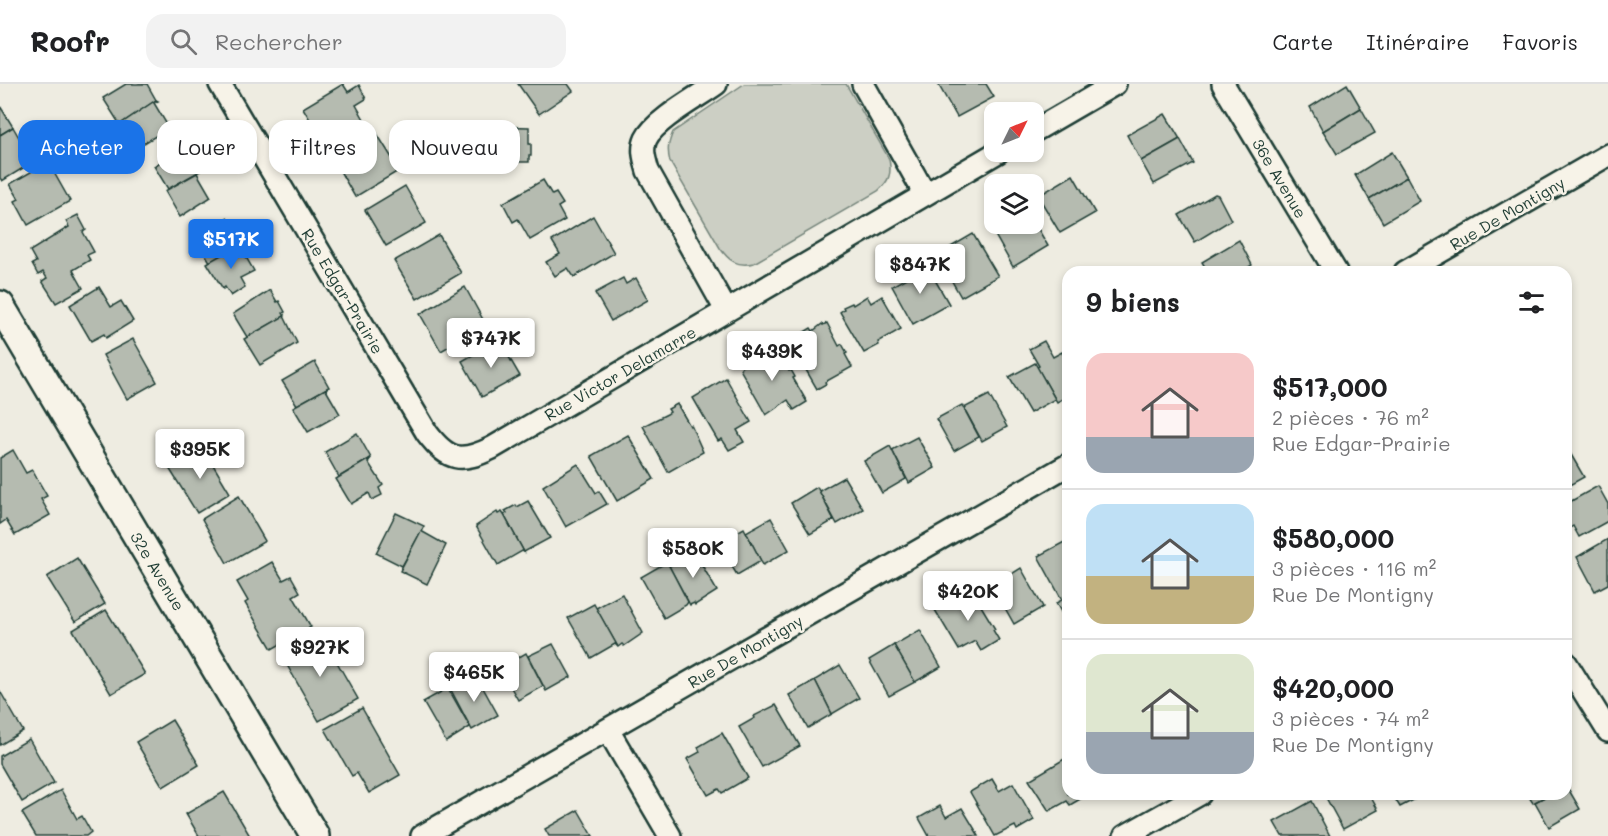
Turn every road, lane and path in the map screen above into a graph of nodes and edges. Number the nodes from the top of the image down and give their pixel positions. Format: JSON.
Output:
{"nodes":[{"id":1,"x":220,"y":84,"type":"edge"},
{"id":2,"x":716,"y":84,"type":"edge"},
{"id":3,"x":863,"y":84,"type":"edge"},
{"id":4,"x":1115,"y":84,"type":"edge"},
{"id":5,"x":1223,"y":84,"type":"edge"},
{"id":6,"x":1044,"y":125,"type":"edge"},
{"id":7,"x":1608,"y":155,"type":"edge"},
{"id":8,"x":984,"y":160,"type":"edge"},
{"id":9,"x":924,"y":194,"type":"junction"},
{"id":10,"x":1332,"y":266,"type":"edge"},
{"id":11,"x":1415,"y":266,"type":"edge"},
{"id":12,"x":0,"y":305,"type":"edge"},
{"id":13,"x":726,"y":310,"type":"junction"},
{"id":14,"x":457,"y":457,"type":"joint"},
{"id":15,"x":1062,"y":468,"type":"edge"},
{"id":16,"x":1572,"y":673,"type":"edge"},
{"id":17,"x":608,"y":730,"type":"junction"},
{"id":18,"x":1608,"y":731,"type":"edge"},
{"id":19,"x":1189,"y":800,"type":"edge"},
{"id":20,"x":315,"y":836,"type":"edge"},
{"id":21,"x":422,"y":836,"type":"edge"},
{"id":22,"x":670,"y":836,"type":"edge"},
{"id":23,"x":1125,"y":836,"type":"edge"}],
"edges":[{"from":1,"to":14,"type":"street","name":"Rue Edgar-Prairie"},
{"from":2,"to":13,"type":"street"},
{"from":3,"to":9,"type":"street"},
{"from":4,"to":6,"type":"street"},
{"from":5,"to":10,"type":"street","name":"36e Avenue"},
{"from":7,"to":11,"type":"street","name":"Rue De Montigny"},
{"from":8,"to":9,"type":"street","name":"Rue Victor Delamarre"},
{"from":9,"to":13,"type":"street","name":"Rue Victor Delamarre"},
{"from":12,"to":20,"type":"street","name":"32e Avenue"},
{"from":13,"to":14,"type":"street","name":"Rue Victor Delamarre"},
{"from":15,"to":17,"type":"street","name":"Rue De Montigny"},
{"from":16,"to":18,"type":"street"},
{"from":17,"to":21,"type":"street","name":"Rue De Montigny"},
{"from":17,"to":22,"type":"street"},
{"from":19,"to":23,"type":"street"}]}
